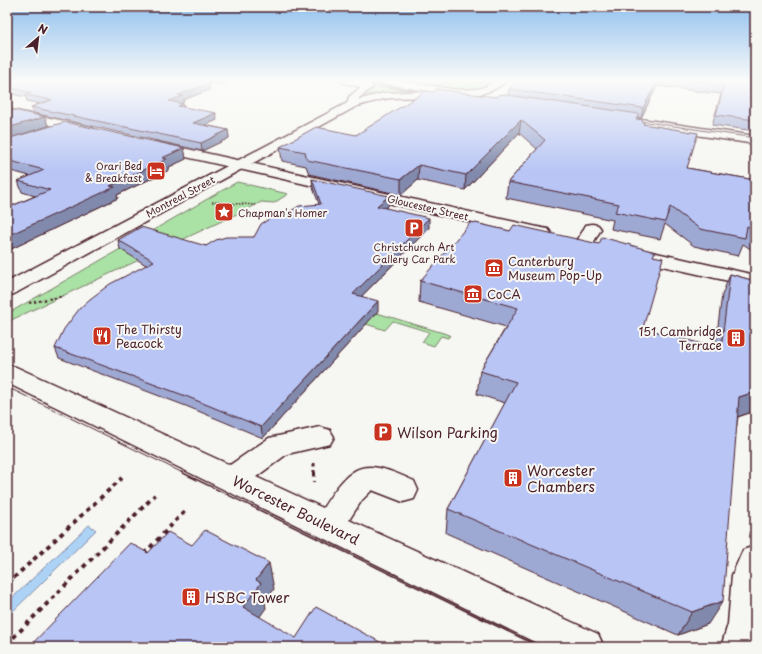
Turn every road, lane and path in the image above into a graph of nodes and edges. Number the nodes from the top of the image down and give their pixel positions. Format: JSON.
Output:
{"nodes":[{"id":1,"x":341,"y":111,"type":"edge"},
{"id":2,"x":7,"y":112,"type":"edge"},
{"id":3,"x":603,"y":117,"type":"edge"},
{"id":4,"x":67,"y":126,"type":"junction"},
{"id":5,"x":98,"y":132,"type":"edge"},
{"id":6,"x":42,"y":134,"type":"edge"},
{"id":7,"x":755,"y":140,"type":"edge"},
{"id":8,"x":144,"y":143,"type":"edge"},
{"id":9,"x":239,"y":164,"type":"junction"},
{"id":10,"x":205,"y":202,"type":"dead end"},
{"id":11,"x":256,"y":205,"type":"dead end"},
{"id":12,"x":755,"y":281,"type":"edge"},
{"id":13,"x":7,"y":290,"type":"edge"},
{"id":14,"x":64,"y":296,"type":"dead end"},
{"id":15,"x":22,"y":305,"type":"dead end"},
{"id":16,"x":7,"y":373,"type":"edge"},
{"id":17,"x":320,"y":437,"type":"dead end"},
{"id":18,"x":122,"y":478,"type":"dead end"},
{"id":19,"x":232,"y":479,"type":"junction"},
{"id":20,"x":403,"y":490,"type":"dead end"},
{"id":21,"x":155,"y":495,"type":"dead end"},
{"id":22,"x":185,"y":511,"type":"dead end"},
{"id":23,"x":329,"y":526,"type":"junction"},
{"id":24,"x":141,"y":557,"type":"edge"},
{"id":25,"x":755,"y":561,"type":"edge"},
{"id":26,"x":7,"y":584,"type":"edge"},
{"id":27,"x":7,"y":644,"type":"edge"},
{"id":28,"x":585,"y":647,"type":"edge"},
{"id":29,"x":740,"y":647,"type":"edge"}],
"edges":[{"from":1,"to":9,"type":"street","name":"Montreal Street"},
{"from":2,"to":4,"type":"street"},
{"from":3,"to":7,"type":"street"},
{"from":4,"to":5,"type":"street"},
{"from":4,"to":6,"type":"street"},
{"from":8,"to":9,"type":"street","name":"Gloucester Street"},
{"from":9,"to":12,"type":"street","name":"Gloucester Street"},
{"from":9,"to":13,"type":"street","name":"Montreal Street"},
{"from":10,"to":11,"type":"path"},
{"from":14,"to":15,"type":"path"},
{"from":16,"to":19,"type":"street","name":"Worcester Boulevard"},
{"from":17,"to":19,"type":"street"},
{"from":18,"to":26,"type":"path"},
{"from":19,"to":23,"type":"street","name":"Worcester Boulevard"},
{"from":20,"to":23,"type":"street"},
{"from":21,"to":27,"type":"path"},
{"from":22,"to":24,"type":"path"},
{"from":23,"to":28,"type":"street","name":"Worcester Boulevard"},
{"from":25,"to":29,"type":"street"}]}
